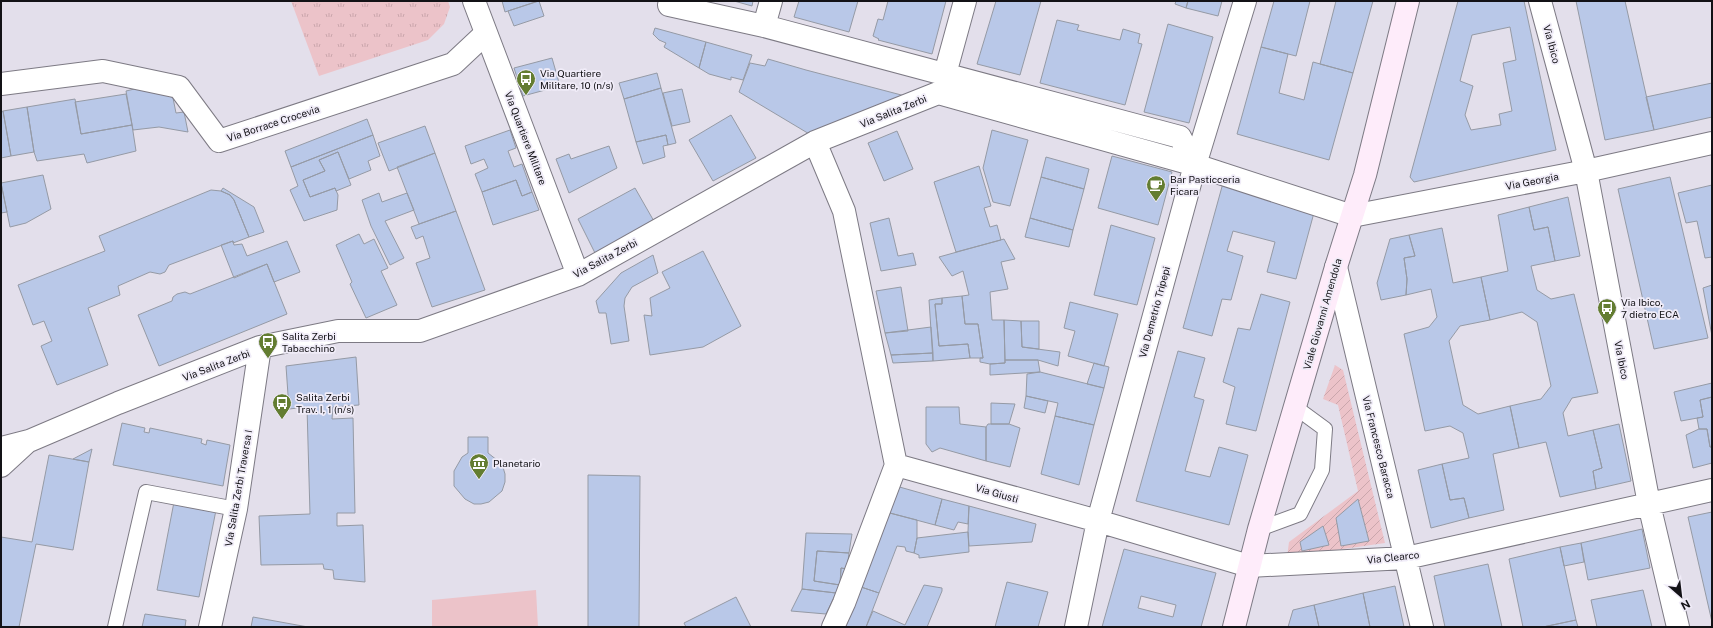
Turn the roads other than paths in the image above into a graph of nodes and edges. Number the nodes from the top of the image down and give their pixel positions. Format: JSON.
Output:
{"nodes":[{"id":1,"x":474,"y":1,"type":"edge"},
{"id":2,"x":772,"y":1,"type":"edge"},
{"id":3,"x":965,"y":1,"type":"edge"},
{"id":4,"x":1245,"y":1,"type":"edge"},
{"id":5,"x":1408,"y":1,"type":"edge"},
{"id":6,"x":1540,"y":1,"type":"edge"},
{"id":7,"x":669,"y":5,"type":"dead end"},
{"id":8,"x":764,"y":26,"type":"junction"},
{"id":9,"x":485,"y":34,"type":"junction"},
{"id":10,"x":945,"y":74,"type":"junction"},
{"id":11,"x":1,"y":84,"type":"edge"},
{"id":12,"x":815,"y":142,"type":"junction"},
{"id":13,"x":1712,"y":143,"type":"edge"},
{"id":14,"x":1195,"y":165,"type":"junction"},
{"id":15,"x":1586,"y":171,"type":"junction"},
{"id":16,"x":1352,"y":216,"type":"junction"},
{"id":17,"x":1336,"y":267,"type":"junction"},
{"id":18,"x":578,"y":275,"type":"junction"},
{"id":19,"x":260,"y":348,"type":"junction"},
{"id":20,"x":1295,"y":407,"type":"junction"},
{"id":21,"x":29,"y":441,"type":"junction"},
{"id":22,"x":1,"y":448,"type":"edge"},
{"id":23,"x":896,"y":464,"type":"junction"},
{"id":24,"x":1,"y":466,"type":"edge"},
{"id":25,"x":1712,"y":490,"type":"edge"},
{"id":26,"x":1649,"y":504,"type":"junction"},
{"id":27,"x":236,"y":509,"type":"junction"},
{"id":28,"x":1098,"y":521,"type":"junction"},
{"id":29,"x":1259,"y":529,"type":"junction"},
{"id":30,"x":1406,"y":558,"type":"junction"},
{"id":31,"x":1249,"y":566,"type":"junction"},
{"id":32,"x":115,"y":627,"type":"edge"},
{"id":33,"x":210,"y":627,"type":"edge"},
{"id":34,"x":833,"y":627,"type":"edge"},
{"id":35,"x":1076,"y":627,"type":"edge"},
{"id":36,"x":1234,"y":627,"type":"edge"},
{"id":37,"x":1422,"y":627,"type":"edge"},
{"id":38,"x":1678,"y":627,"type":"edge"}],
"edges":[{"from":1,"to":9,"type":"street","name":"Via Quartiere Militare"},
{"from":2,"to":8,"type":"street"},
{"from":3,"to":10,"type":"street"},
{"from":4,"to":14,"type":"street","name":"Via Demetrio Tripepi"},
{"from":5,"to":16,"type":"street","name":"Viale Giovanni Amendola"},
{"from":6,"to":15,"type":"street","name":"Via Ibico"},
{"from":7,"to":8,"type":"street"},
{"from":8,"to":10,"type":"street"},
{"from":9,"to":11,"type":"street","name":"Via Borrace Crocevia"},
{"from":9,"to":18,"type":"street","name":"Via Quartiere Militare"},
{"from":10,"to":14,"type":"street"},
{"from":12,"to":14,"type":"street","name":"Via Salita Zerbi"},
{"from":12,"to":18,"type":"street","name":"Via Salita Zerbi"},
{"from":12,"to":23,"type":"street"},
{"from":13,"to":15,"type":"street","name":"Via Georgia"},
{"from":14,"to":16,"type":"street","name":"Via Salita Zerbi"},
{"from":14,"to":28,"type":"street","name":"Via Demetrio Tripepi"},
{"from":15,"to":16,"type":"street","name":"Via Georgia"},
{"from":15,"to":26,"type":"street","name":"Via Ibico"},
{"from":16,"to":17,"type":"street","name":"Viale Giovanni Amendola"},
{"from":17,"to":20,"type":"street","name":"Viale Giovanni Amendola"},
{"from":17,"to":30,"type":"street","name":"Via Francesco Baracca"},
{"from":18,"to":19,"type":"street","name":"Via Salita Zerbi"},
{"from":19,"to":21,"type":"street","name":"Via Salita Zerbi"},
{"from":19,"to":27,"type":"street","name":"Via Salita Zerbi Traversa I"},
{"from":20,"to":29,"type":"street","name":"Viale Giovanni Amendola"},
{"from":20,"to":29,"type":"lane"},
{"from":21,"to":22,"type":"street","name":"Via Salita Zerbi"},
{"from":21,"to":24,"type":"street"},
{"from":23,"to":28,"type":"street","name":"Via Giusti"},
{"from":23,"to":34,"type":"street"},
{"from":25,"to":26,"type":"street","name":"Via Clearco"},
{"from":26,"to":30,"type":"street","name":"Via Clearco"},
{"from":26,"to":38,"type":"street","name":"Via Ibico"},
{"from":27,"to":32,"type":"lane"},
{"from":27,"to":33,"type":"street","name":"Via Salita Zerbi Traversa I"},
{"from":28,"to":31,"type":"street","name":"Via Clearco"},
{"from":28,"to":35,"type":"street","name":"Via Demetrio Tripepi"},
{"from":29,"to":31,"type":"street","name":"Viale Giovanni Amendola"},
{"from":30,"to":31,"type":"street","name":"Via Clearco"},
{"from":30,"to":37,"type":"street","name":"Via Francesco Baracca"},
{"from":31,"to":36,"type":"street","name":"Viale Giovanni Amendola"}]}
